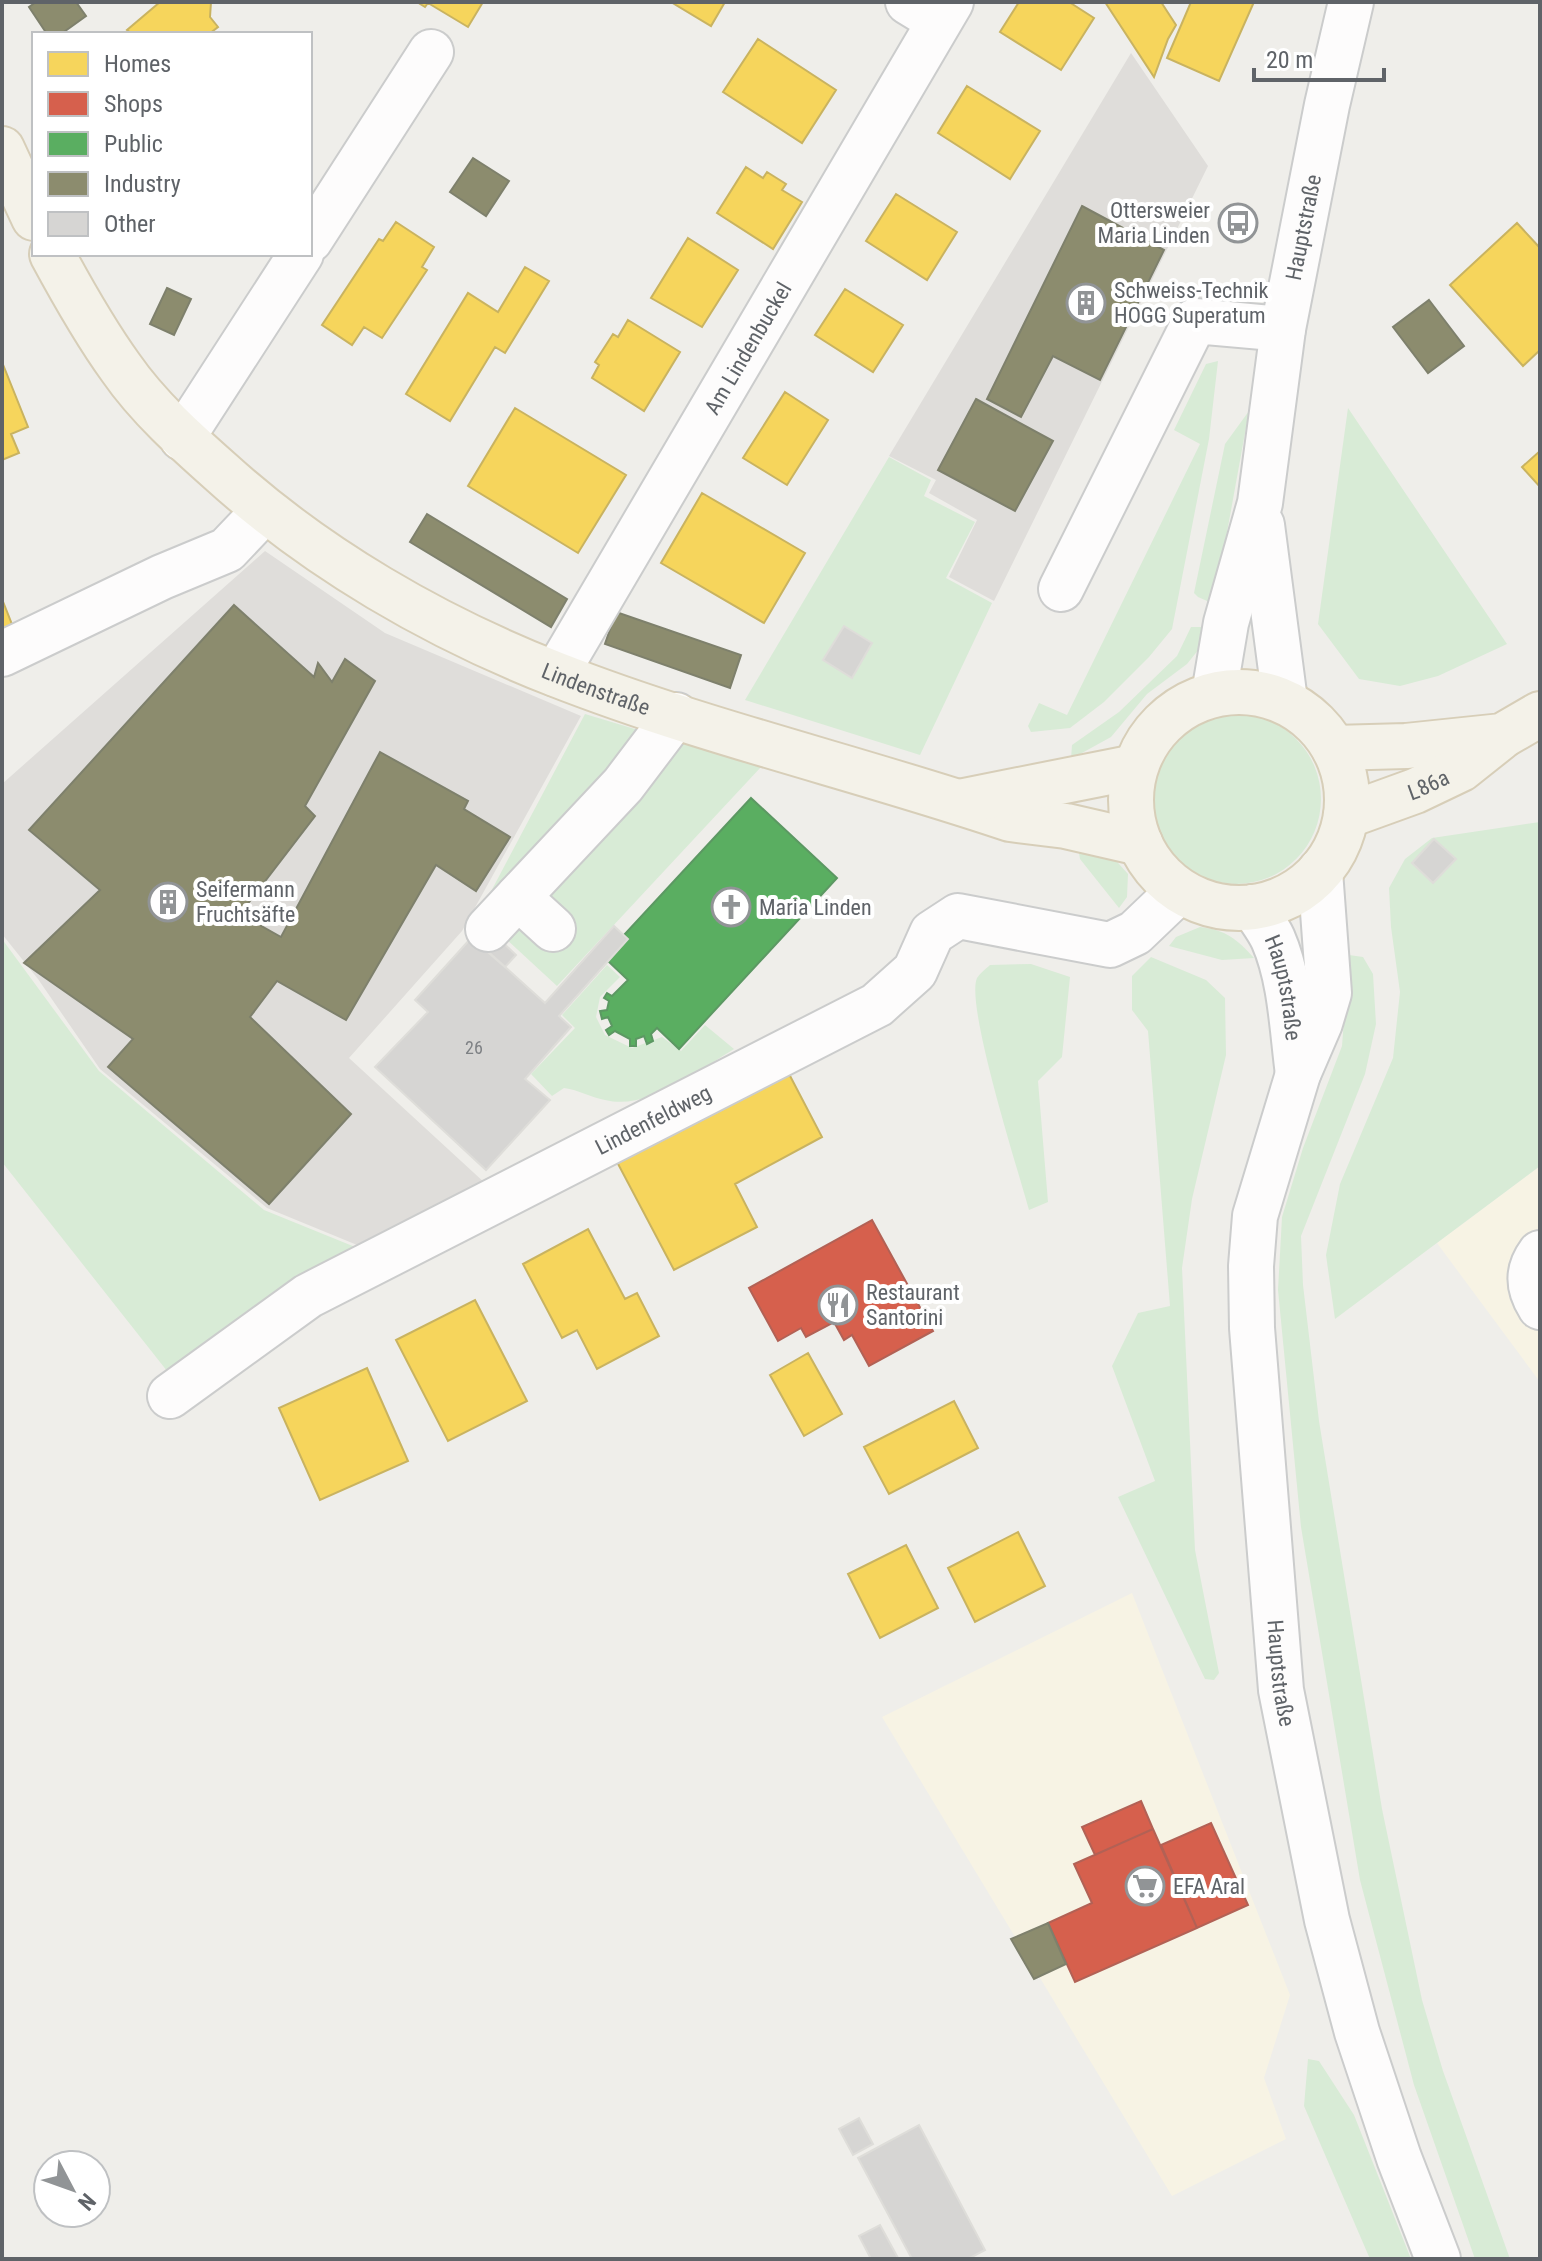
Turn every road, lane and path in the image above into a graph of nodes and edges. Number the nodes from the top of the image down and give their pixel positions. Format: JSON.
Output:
{"nodes":[{"id":1,"x":1351,"y":2,"type":"edge"},
{"id":2,"x":933,"y":8,"type":"edge"},
{"id":3,"x":431,"y":52,"type":"dead end"},
{"id":4,"x":2,"y":149,"type":"edge"},
{"id":5,"x":32,"y":214,"type":"edge"},
{"id":6,"x":312,"y":237,"type":"edge"},
{"id":7,"x":53,"y":256,"type":"edge"},
{"id":8,"x":300,"y":256,"type":"edge"},
{"id":9,"x":1283,"y":329,"type":"junction"},
{"id":10,"x":182,"y":438,"type":"junction"},
{"id":11,"x":1260,"y":503,"type":"junction"},
{"id":12,"x":264,"y":511,"type":"junction"},
{"id":13,"x":1061,"y":589,"type":"dead end"},
{"id":14,"x":2,"y":654,"type":"edge"},
{"id":15,"x":556,"y":674,"type":"junction"},
{"id":16,"x":1214,"y":694,"type":"junction"},
{"id":17,"x":1285,"y":701,"type":"junction"},
{"id":18,"x":1540,"y":714,"type":"edge"},
{"id":19,"x":676,"y":715,"type":"junction"},
{"id":20,"x":1502,"y":736,"type":"junction"},
{"id":21,"x":1334,"y":748,"type":"junction"},
{"id":22,"x":1135,"y":767,"type":"junction"},
{"id":23,"x":958,"y":802,"type":"junction"},
{"id":24,"x":1346,"y":816,"type":"junction"},
{"id":25,"x":1140,"y":843,"type":"junction"},
{"id":26,"x":1320,"y":871,"type":"junction"},
{"id":27,"x":1179,"y":891,"type":"junction"},
{"id":28,"x":518,"y":897,"type":"junction"},
{"id":29,"x":1253,"y":907,"type":"junction"},
{"id":30,"x":488,"y":929,"type":"dead end"},
{"id":31,"x":553,"y":929,"type":"dead end"},
{"id":32,"x":1298,"y":1074,"type":"junction"},
{"id":33,"x":1540,"y":1253,"type":"edge"},
{"id":34,"x":1540,"y":1307,"type":"edge"},
{"id":35,"x":170,"y":1396,"type":"dead end"},
{"id":36,"x":1438,"y":2259,"type":"edge"}],
"edges":[{"from":1,"to":9,"type":"street","name":"Hauptstraße"},
{"from":2,"to":15,"type":"street","name":"Am Lindenbuckel"},
{"from":3,"to":6,"type":"street"},
{"from":4,"to":5,"type":"main road"},
{"from":7,"to":10,"type":"main road","name":"Lindenstraße"},
{"from":8,"to":10,"type":"street"},
{"from":9,"to":11,"type":"street","name":"Hauptstraße"},
{"from":9,"to":13,"type":"street"},
{"from":10,"to":12,"type":"main road","name":"Lindenstraße"},
{"from":11,"to":16,"type":"street","name":"Hauptstraße"},
{"from":11,"to":17,"type":"street","name":"Hauptstraße"},
{"from":12,"to":14,"type":"street"},
{"from":12,"to":15,"type":"main road","name":"Lindenstraße"},
{"from":15,"to":19,"type":"main road","name":"Lindenstraße"},
{"from":16,"to":17,"type":"main road"},
{"from":16,"to":22,"type":"main road"},
{"from":17,"to":21,"type":"main road"},
{"from":18,"to":20,"type":"main road","name":"L86a"},
{"from":19,"to":23,"type":"main road","name":"Lindenstraße"},
{"from":19,"to":28,"type":"street"},
{"from":20,"to":21,"type":"main road"},
{"from":20,"to":24,"type":"main road","name":"L86a"},
{"from":21,"to":24,"type":"main road"},
{"from":22,"to":23,"type":"main road","name":"Lindenstraße"},
{"from":22,"to":25,"type":"main road"},
{"from":23,"to":25,"type":"main road","name":"Lindenstraße"},
{"from":24,"to":26,"type":"main road"},
{"from":25,"to":27,"type":"main road"},
{"from":26,"to":29,"type":"main road"},
{"from":26,"to":32,"type":"street","name":"Hauptstraße"},
{"from":27,"to":29,"type":"main road"},
{"from":27,"to":35,"type":"street","name":"Lindenfeldweg"},
{"from":28,"to":30,"type":"street"},
{"from":28,"to":31,"type":"street"},
{"from":29,"to":32,"type":"street","name":"Hauptstraße"},
{"from":32,"to":36,"type":"street","name":"Hauptstraße"},
{"from":33,"to":34,"type":"street"}]}
